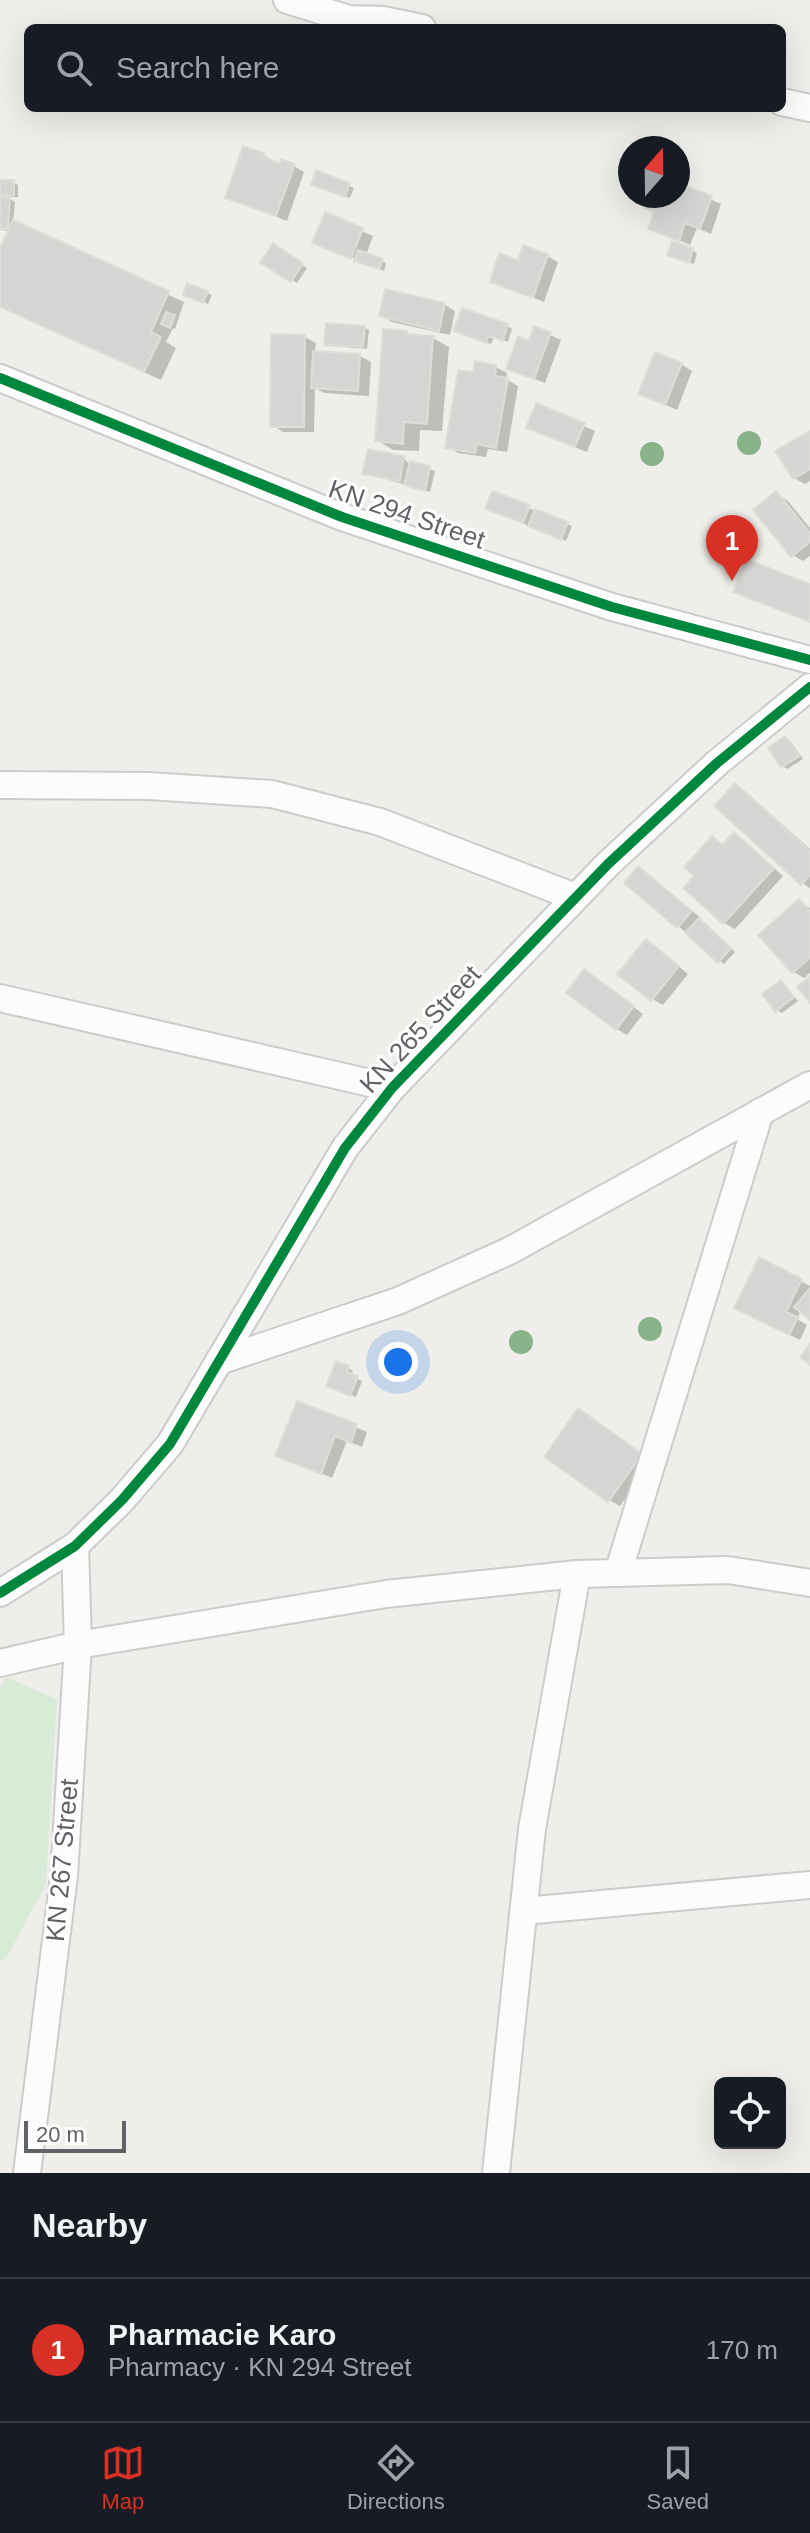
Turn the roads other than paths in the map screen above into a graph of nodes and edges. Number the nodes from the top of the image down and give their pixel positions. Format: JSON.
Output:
{"nodes":[{"id":1,"x":287,"y":0,"type":"edge"},
{"id":2,"x":402,"y":24,"type":"edge"},
{"id":3,"x":786,"y":103,"type":"edge"},
{"id":4,"x":810,"y":108,"type":"edge"},
{"id":5,"x":0,"y":378,"type":"edge"},
{"id":6,"x":810,"y":660,"type":"edge"},
{"id":7,"x":810,"y":687,"type":"edge"},
{"id":8,"x":0,"y":785,"type":"edge"},
{"id":9,"x":575,"y":897,"type":"junction"},
{"id":10,"x":0,"y":998,"type":"edge"},
{"id":11,"x":810,"y":1085,"type":"edge"},
{"id":12,"x":392,"y":1088,"type":"junction"},
{"id":13,"x":760,"y":1112,"type":"junction"},
{"id":14,"x":219,"y":1361,"type":"junction"},
{"id":15,"x":75,"y":1546,"type":"junction"},
{"id":16,"x":618,"y":1573,"type":"junction"},
{"id":17,"x":577,"y":1574,"type":"junction"},
{"id":18,"x":810,"y":1583,"type":"edge"},
{"id":19,"x":0,"y":1593,"type":"edge"},
{"id":20,"x":78,"y":1645,"type":"junction"},
{"id":21,"x":0,"y":1663,"type":"edge"},
{"id":22,"x":810,"y":1885,"type":"edge"},
{"id":23,"x":524,"y":1911,"type":"junction"},
{"id":24,"x":27,"y":2173,"type":"edge"},
{"id":25,"x":496,"y":2173,"type":"edge"}],
"edges":[{"from":1,"to":2,"type":"street"},
{"from":3,"to":4,"type":"street"},
{"from":5,"to":6,"type":"street","name":"KN 294 Street"},
{"from":7,"to":9,"type":"street","name":"KN 265 Street"},
{"from":8,"to":9,"type":"street"},
{"from":9,"to":12,"type":"street","name":"KN 265 Street"},
{"from":10,"to":12,"type":"street"},
{"from":11,"to":13,"type":"street"},
{"from":12,"to":14,"type":"street","name":"KN 265 Street"},
{"from":13,"to":14,"type":"street"},
{"from":13,"to":16,"type":"street"},
{"from":14,"to":15,"type":"street","name":"KN 265 Street"},
{"from":15,"to":19,"type":"street","name":"KN 265 Street"},
{"from":15,"to":20,"type":"street","name":"KN 267 Street"},
{"from":16,"to":17,"type":"street"},
{"from":16,"to":18,"type":"street"},
{"from":17,"to":20,"type":"street"},
{"from":17,"to":23,"type":"street"},
{"from":20,"to":21,"type":"street"},
{"from":20,"to":24,"type":"street","name":"KN 267 Street"},
{"from":22,"to":23,"type":"street"},
{"from":23,"to":25,"type":"street"}]}
